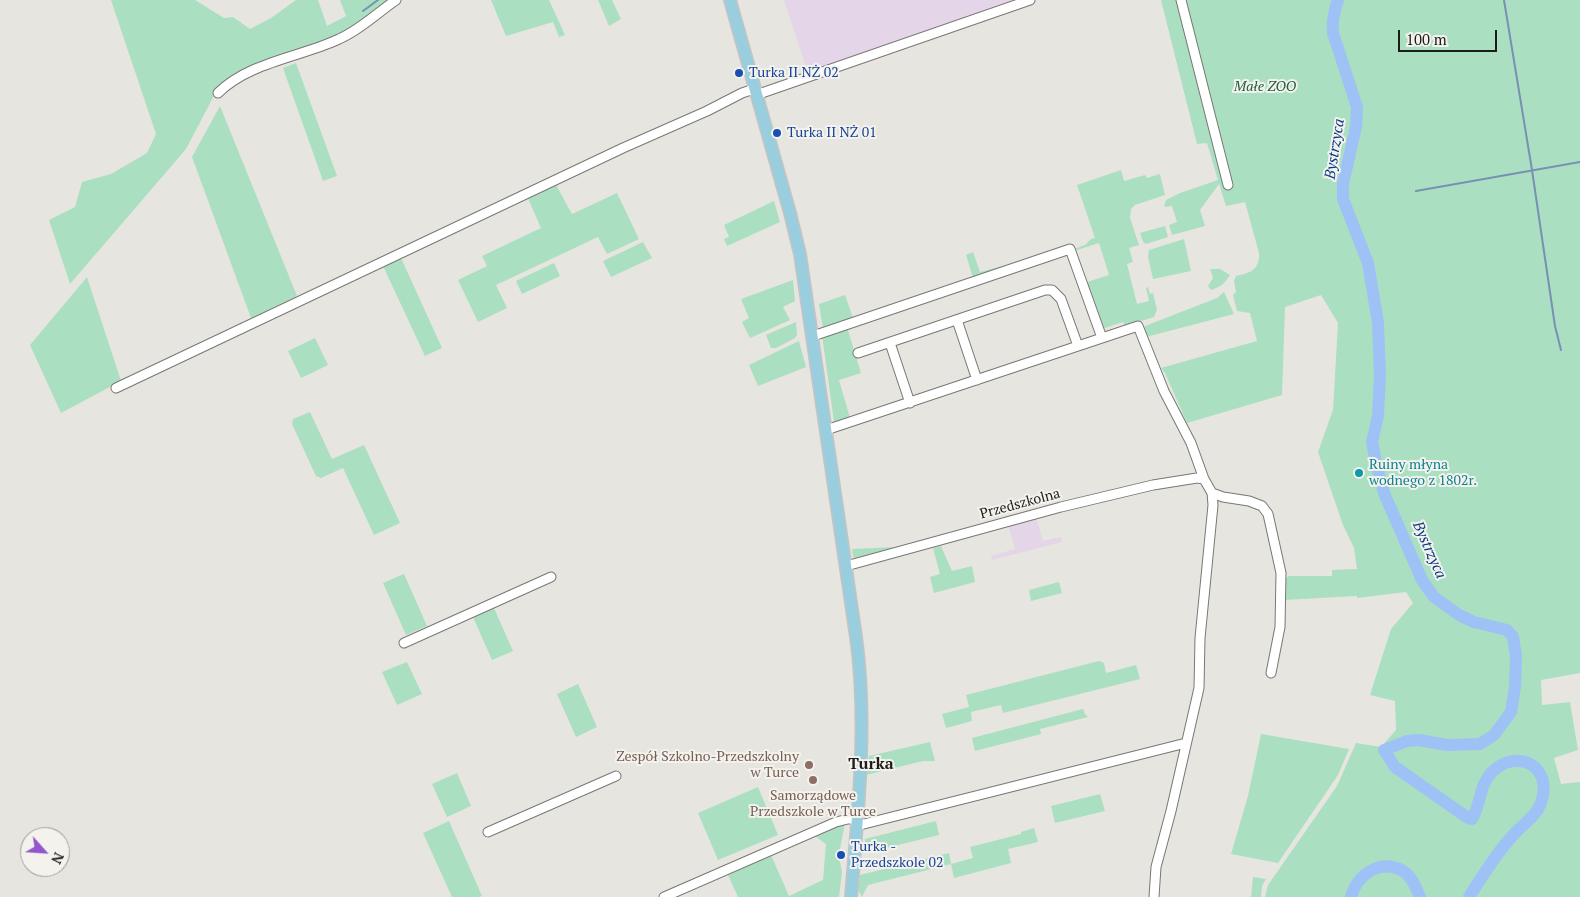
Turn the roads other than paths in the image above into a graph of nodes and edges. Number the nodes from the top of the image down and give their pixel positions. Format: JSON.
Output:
{"nodes":[{"id":1,"x":396,"y":0,"type":"edge"},
{"id":2,"x":730,"y":0,"type":"edge"},
{"id":3,"x":1030,"y":0,"type":"edge"},
{"id":4,"x":1181,"y":0,"type":"edge"},
{"id":5,"x":755,"y":92,"type":"junction"},
{"id":6,"x":218,"y":93,"type":"dead end"},
{"id":7,"x":1228,"y":185,"type":"dead end"},
{"id":8,"x":957,"y":320,"type":"junction"},
{"id":9,"x":813,"y":336,"type":"junction"},
{"id":10,"x":1102,"y":338,"type":"junction"},
{"id":11,"x":890,"y":342,"type":"junction"},
{"id":12,"x":1078,"y":346,"type":"junction"},
{"id":13,"x":858,"y":353,"type":"dead end"},
{"id":14,"x":977,"y":380,"type":"junction"},
{"id":15,"x":116,"y":388,"type":"dead end"},
{"id":16,"x":910,"y":403,"type":"junction"},
{"id":17,"x":826,"y":430,"type":"junction"},
{"id":18,"x":1204,"y":479,"type":"junction"},
{"id":19,"x":1212,"y":493,"type":"junction"},
{"id":20,"x":846,"y":566,"type":"junction"},
{"id":21,"x":551,"y":577,"type":"dead end"},
{"id":22,"x":404,"y":643,"type":"dead end"},
{"id":23,"x":1270,"y":673,"type":"dead end"},
{"id":24,"x":1186,"y":743,"type":"junction"},
{"id":25,"x":616,"y":776,"type":"dead end"},
{"id":26,"x":856,"y":822,"type":"junction"},
{"id":27,"x":488,"y":832,"type":"dead end"},
{"id":28,"x":664,"y":897,"type":"edge"},
{"id":29,"x":851,"y":897,"type":"edge"},
{"id":30,"x":1154,"y":897,"type":"edge"}],
"edges":[{"from":1,"to":6,"type":"street"},
{"from":2,"to":5,"type":"main road"},
{"from":3,"to":5,"type":"street"},
{"from":4,"to":7,"type":"street"},
{"from":5,"to":9,"type":"main road"},
{"from":5,"to":15,"type":"street"},
{"from":8,"to":11,"type":"street"},
{"from":8,"to":12,"type":"street"},
{"from":8,"to":14,"type":"street"},
{"from":9,"to":10,"type":"street"},
{"from":9,"to":17,"type":"main road"},
{"from":10,"to":12,"type":"street"},
{"from":10,"to":18,"type":"street"},
{"from":11,"to":13,"type":"street"},
{"from":11,"to":16,"type":"street"},
{"from":12,"to":14,"type":"street"},
{"from":14,"to":16,"type":"street"},
{"from":16,"to":17,"type":"street"},
{"from":17,"to":20,"type":"main road"},
{"from":18,"to":19,"type":"street"},
{"from":18,"to":20,"type":"street","name":"Przedszkolna"},
{"from":19,"to":23,"type":"street"},
{"from":19,"to":24,"type":"street"},
{"from":20,"to":26,"type":"main road"},
{"from":21,"to":22,"type":"street"},
{"from":24,"to":26,"type":"street"},
{"from":24,"to":30,"type":"street"},
{"from":25,"to":27,"type":"street"},
{"from":26,"to":28,"type":"street"},
{"from":26,"to":29,"type":"main road"}]}
